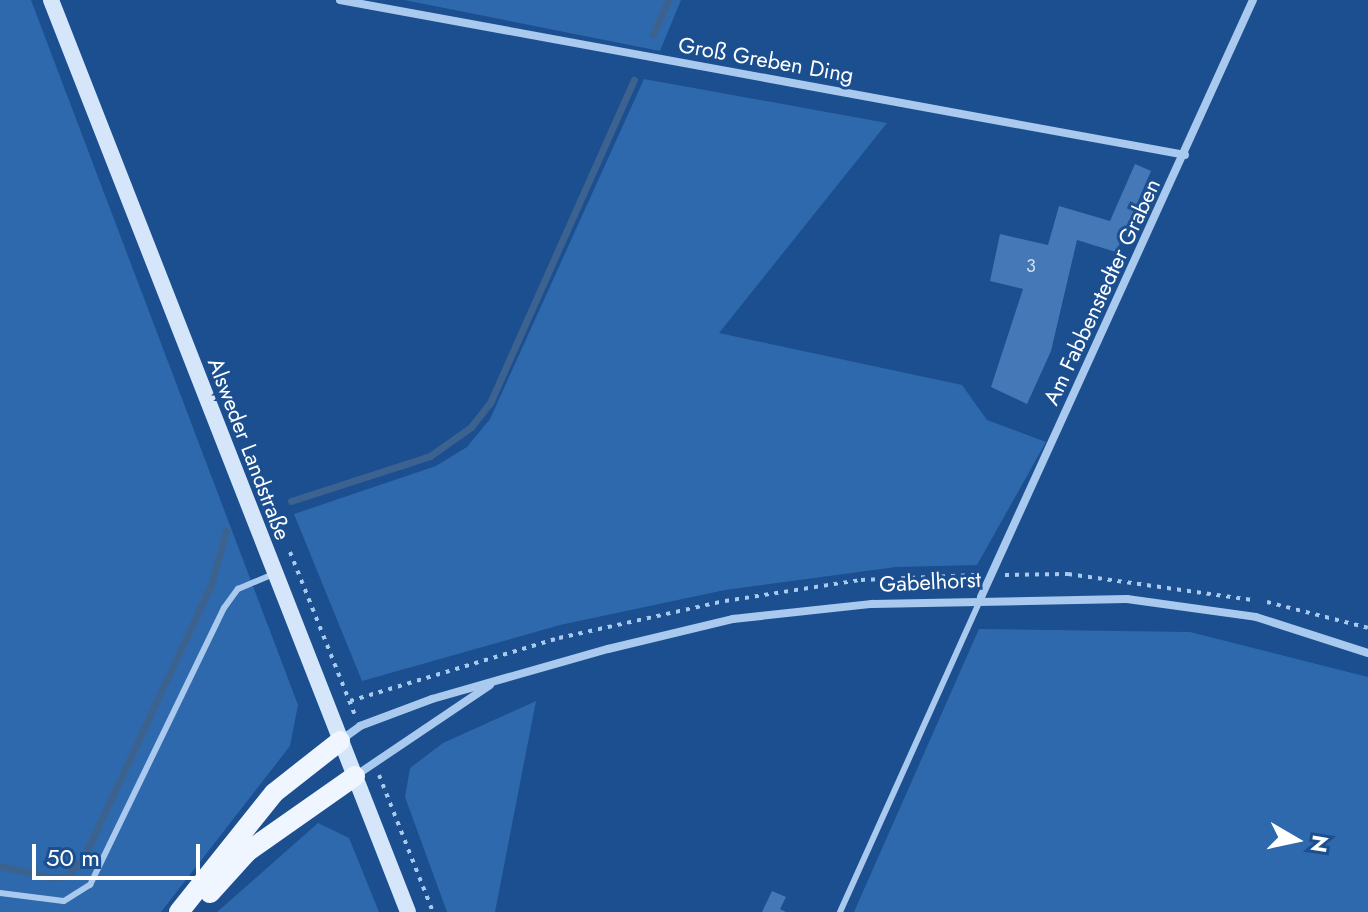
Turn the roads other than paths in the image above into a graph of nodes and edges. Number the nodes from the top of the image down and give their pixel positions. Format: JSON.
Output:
{"nodes":[{"id":1,"x":51,"y":0,"type":"edge"},
{"id":2,"x":340,"y":0,"type":"edge"},
{"id":3,"x":1253,"y":0,"type":"edge"},
{"id":4,"x":1185,"y":155,"type":"junction"},
{"id":5,"x":273,"y":574,"type":"junction"},
{"id":6,"x":981,"y":597,"type":"junction"},
{"id":7,"x":1368,"y":653,"type":"edge"},
{"id":8,"x":496,"y":681,"type":"junction"},
{"id":9,"x":340,"y":741,"type":"junction"},
{"id":10,"x":355,"y":776,"type":"junction"},
{"id":11,"x":0,"y":893,"type":"edge"},
{"id":12,"x":179,"y":912,"type":"edge"},
{"id":13,"x":195,"y":912,"type":"edge"},
{"id":14,"x":408,"y":912,"type":"edge"},
{"id":15,"x":840,"y":912,"type":"edge"}],
"edges":[{"from":1,"to":5,"type":"street","name":"Alsweder Landstraße"},
{"from":2,"to":4,"type":"street","name":"Groß Greben Ding"},
{"from":3,"to":4,"type":"street","name":"Am Fabbenstedter Graben"},
{"from":4,"to":6,"type":"street","name":"Am Fabbenstedter Graben"},
{"from":5,"to":9,"type":"street","name":"Alsweder Landstraße"},
{"from":5,"to":11,"type":"lane"},
{"from":6,"to":7,"type":"street","name":"Gabelhorst"},
{"from":6,"to":8,"type":"street","name":"Gabelhorst"},
{"from":6,"to":15,"type":"lane"},
{"from":8,"to":9,"type":"street","name":"Gabelhorst"},
{"from":8,"to":10,"type":"street","name":"Gabelhorst"},
{"from":9,"to":10,"type":"street","name":"Alsweder Landstraße"},
{"from":9,"to":12,"type":"main road"},
{"from":10,"to":13,"type":"main road"},
{"from":10,"to":14,"type":"street","name":"Alsweder Landstraße"}]}
